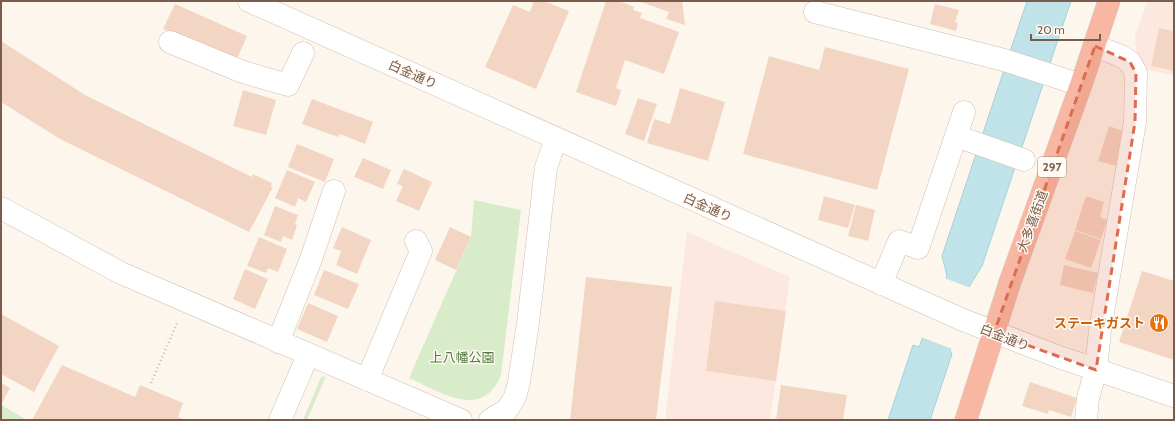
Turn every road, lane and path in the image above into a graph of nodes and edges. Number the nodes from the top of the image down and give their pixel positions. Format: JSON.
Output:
{"nodes":[{"id":1,"x":249,"y":1,"type":"edge"},
{"id":2,"x":1110,"y":1,"type":"edge"},
{"id":3,"x":815,"y":12,"type":"dead end"},
{"id":4,"x":170,"y":42,"type":"dead end"},
{"id":5,"x":1095,"y":46,"type":"junction"},
{"id":6,"x":303,"y":53,"type":"dead end"},
{"id":7,"x":1081,"y":85,"type":"junction"},
{"id":8,"x":964,"y":112,"type":"dead end"},
{"id":9,"x":956,"y":136,"type":"junction"},
{"id":10,"x":556,"y":139,"type":"junction"},
{"id":11,"x":1022,"y":159,"type":"dead end"},
{"id":12,"x":334,"y":191,"type":"dead end"},
{"id":13,"x":1,"y":208,"type":"edge"},
{"id":14,"x":416,"y":241,"type":"dead end"},
{"id":15,"x":881,"y":284,"type":"junction"},
{"id":16,"x":181,"y":314,"type":"dead end"},
{"id":17,"x":994,"y":333,"type":"junction"},
{"id":18,"x":278,"y":342,"type":"junction"},
{"id":19,"x":308,"y":355,"type":"junction"},
{"id":20,"x":1096,"y":370,"type":"junction"},
{"id":21,"x":367,"y":380,"type":"junction"},
{"id":22,"x":151,"y":383,"type":"dead end"},
{"id":23,"x":1174,"y":396,"type":"edge"},
{"id":24,"x":502,"y":417,"type":"edge"},
{"id":25,"x":280,"y":420,"type":"edge"},
{"id":26,"x":461,"y":420,"type":"edge"},
{"id":27,"x":966,"y":420,"type":"edge"},
{"id":28,"x":1086,"y":420,"type":"edge"}],
"edges":[{"from":1,"to":10,"type":"street","name":"白金通り"},
{"from":2,"to":5,"type":"highway","name":"大多喜街道","number":"297"},
{"from":3,"to":7,"type":"street"},
{"from":4,"to":6,"type":"street"},
{"from":5,"to":7,"type":"highway","name":"大多喜街道","number":"297"},
{"from":5,"to":20,"type":"street"},
{"from":7,"to":17,"type":"highway","name":"大多喜街道","number":"297"},
{"from":8,"to":9,"type":"street"},
{"from":9,"to":11,"type":"street"},
{"from":9,"to":15,"type":"street"},
{"from":10,"to":15,"type":"street","name":"白金通り"},
{"from":10,"to":24,"type":"street"},
{"from":12,"to":18,"type":"street"},
{"from":13,"to":18,"type":"street"},
{"from":14,"to":21,"type":"street"},
{"from":15,"to":17,"type":"street","name":"白金通り"},
{"from":16,"to":22,"type":"path"},
{"from":17,"to":20,"type":"street","name":"白金通り"},
{"from":17,"to":27,"type":"highway","name":"大多喜街道","number":"297"},
{"from":18,"to":19,"type":"street"},
{"from":19,"to":21,"type":"street"},
{"from":19,"to":25,"type":"street"},
{"from":20,"to":23,"type":"street","name":"白金通り"},
{"from":20,"to":28,"type":"street"},
{"from":21,"to":26,"type":"street"}]}
